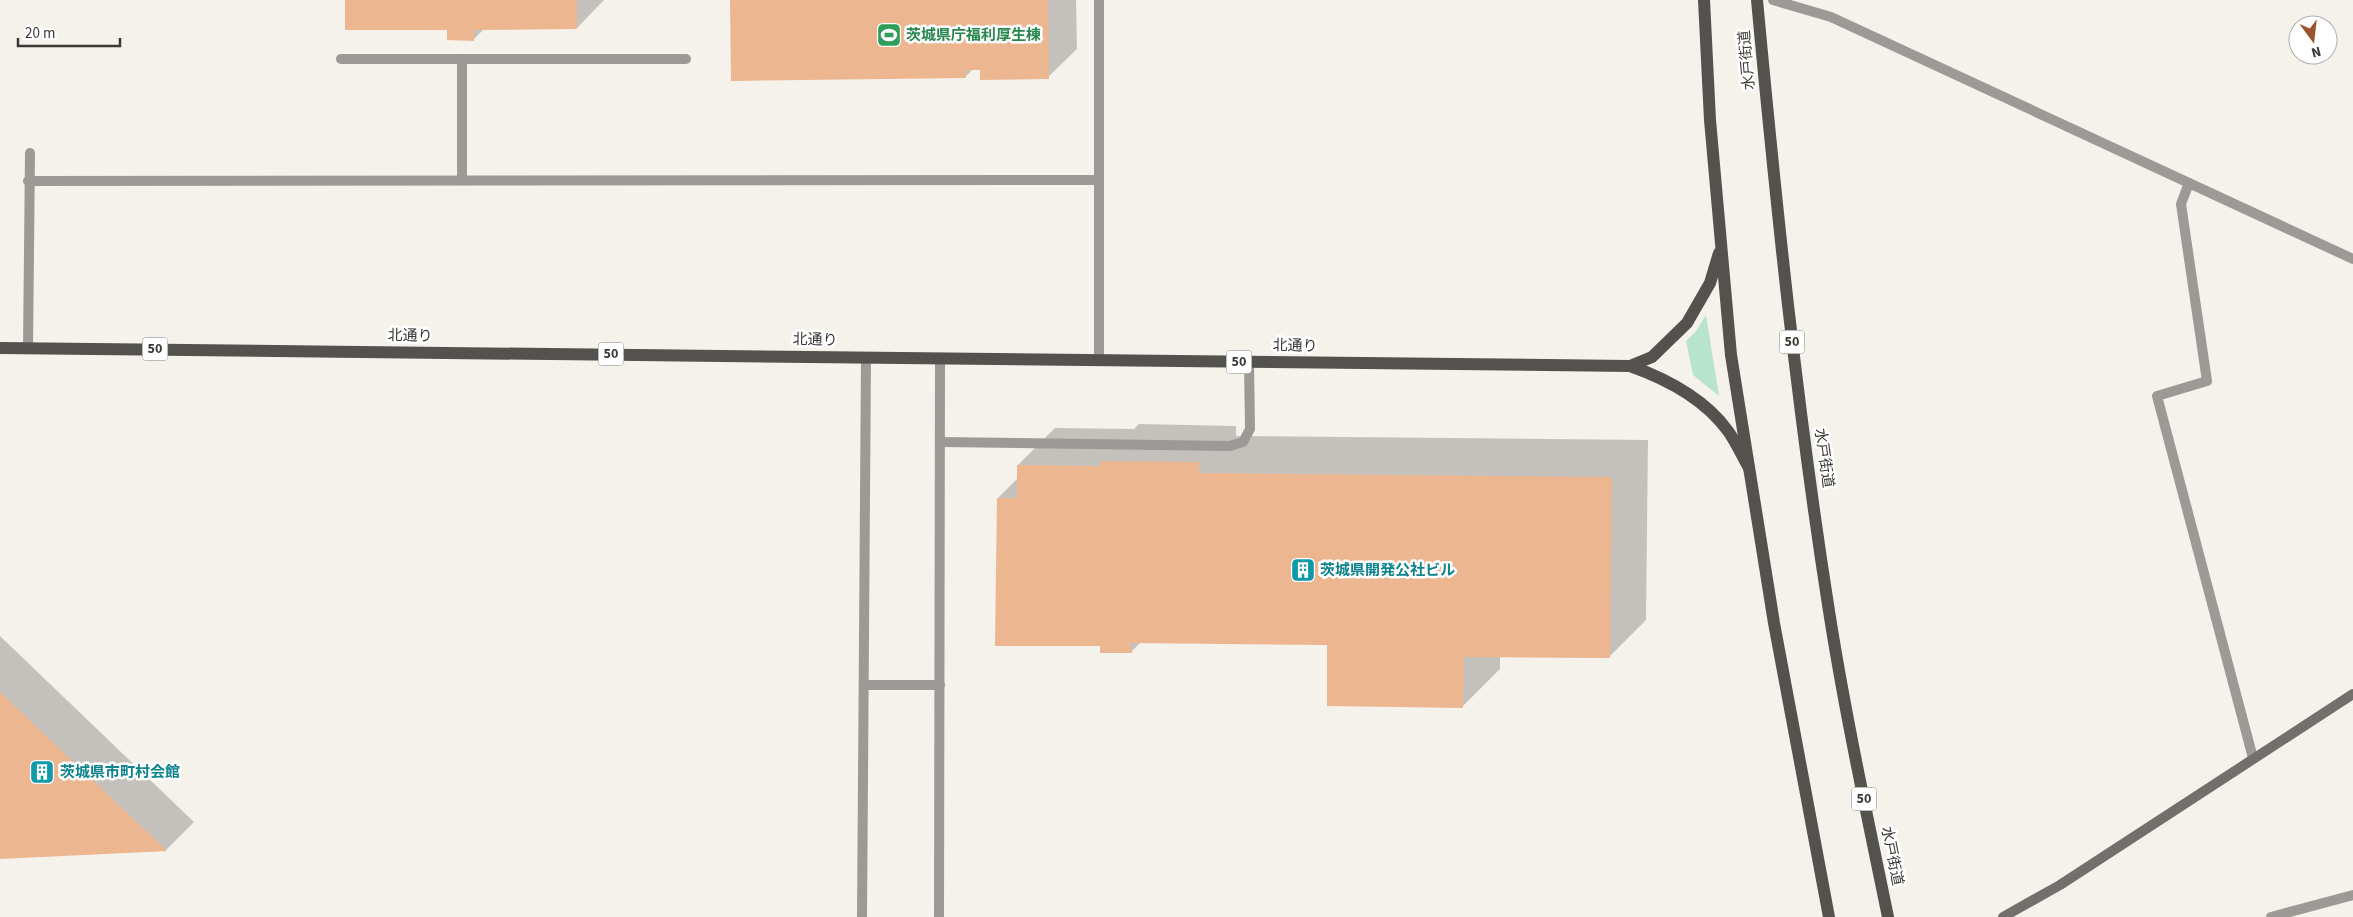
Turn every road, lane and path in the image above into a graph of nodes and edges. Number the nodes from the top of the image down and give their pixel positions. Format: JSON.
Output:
{"nodes":[{"id":1,"x":1100,"y":0,"type":"edge"},
{"id":2,"x":1704,"y":0,"type":"edge"},
{"id":3,"x":1757,"y":0,"type":"edge"},
{"id":4,"x":1773,"y":0,"type":"edge"},
{"id":5,"x":341,"y":59,"type":"dead end"},
{"id":6,"x":686,"y":59,"type":"dead end"},
{"id":7,"x":462,"y":60,"type":"junction"},
{"id":8,"x":30,"y":153,"type":"dead end"},
{"id":9,"x":462,"y":180,"type":"junction"},
{"id":10,"x":1099,"y":180,"type":"junction"},
{"id":11,"x":28,"y":181,"type":"junction"},
{"id":12,"x":2189,"y":183,"type":"junction"},
{"id":13,"x":1721,"y":245,"type":"junction"},
{"id":14,"x":2353,"y":259,"type":"edge"},
{"id":15,"x":0,"y":348,"type":"edge"},
{"id":16,"x":28,"y":348,"type":"junction"},
{"id":17,"x":866,"y":357,"type":"junction"},
{"id":18,"x":940,"y":358,"type":"junction"},
{"id":19,"x":1099,"y":360,"type":"junction"},
{"id":20,"x":1249,"y":362,"type":"junction"},
{"id":21,"x":1630,"y":366,"type":"junction"},
{"id":22,"x":940,"y":442,"type":"junction"},
{"id":23,"x":1749,"y":468,"type":"junction"},
{"id":24,"x":864,"y":685,"type":"junction"},
{"id":25,"x":940,"y":685,"type":"junction"},
{"id":26,"x":2353,"y":694,"type":"edge"},
{"id":27,"x":2253,"y":758,"type":"junction"},
{"id":28,"x":2353,"y":894,"type":"edge"},
{"id":29,"x":862,"y":917,"type":"edge"},
{"id":30,"x":939,"y":917,"type":"edge"},
{"id":31,"x":1829,"y":917,"type":"edge"},
{"id":32,"x":1888,"y":917,"type":"edge"},
{"id":33,"x":2003,"y":917,"type":"edge"},
{"id":34,"x":2271,"y":917,"type":"edge"}],
"edges":[{"from":1,"to":10,"type":"lane"},
{"from":2,"to":13,"type":"main road"},
{"from":3,"to":32,"type":"main road","name":"水戸街道","number":"50"},
{"from":4,"to":12,"type":"lane"},
{"from":5,"to":7,"type":"lane"},
{"from":6,"to":7,"type":"lane"},
{"from":7,"to":9,"type":"lane"},
{"from":8,"to":11,"type":"lane"},
{"from":9,"to":10,"type":"lane"},
{"from":9,"to":11,"type":"lane"},
{"from":10,"to":19,"type":"lane"},
{"from":11,"to":16,"type":"lane"},
{"from":12,"to":14,"type":"lane"},
{"from":12,"to":27,"type":"lane"},
{"from":13,"to":21,"type":"main road"},
{"from":13,"to":23,"type":"main road"},
{"from":15,"to":16,"type":"main road","name":"北通り","number":"50"},
{"from":16,"to":17,"type":"main road","name":"北通り","number":"50"},
{"from":17,"to":18,"type":"main road","name":"北通り","number":"50"},
{"from":17,"to":24,"type":"lane"},
{"from":18,"to":19,"type":"main road","name":"北通り","number":"50"},
{"from":18,"to":22,"type":"lane"},
{"from":19,"to":20,"type":"main road","name":"北通り","number":"50"},
{"from":20,"to":21,"type":"main road","name":"北通り","number":"50"},
{"from":20,"to":22,"type":"lane"},
{"from":21,"to":23,"type":"main road"},
{"from":22,"to":25,"type":"lane"},
{"from":23,"to":31,"type":"main road"},
{"from":24,"to":25,"type":"lane"},
{"from":24,"to":29,"type":"lane"},
{"from":25,"to":30,"type":"lane"},
{"from":26,"to":27,"type":"street"},
{"from":27,"to":33,"type":"street"},
{"from":28,"to":34,"type":"lane"}]}
